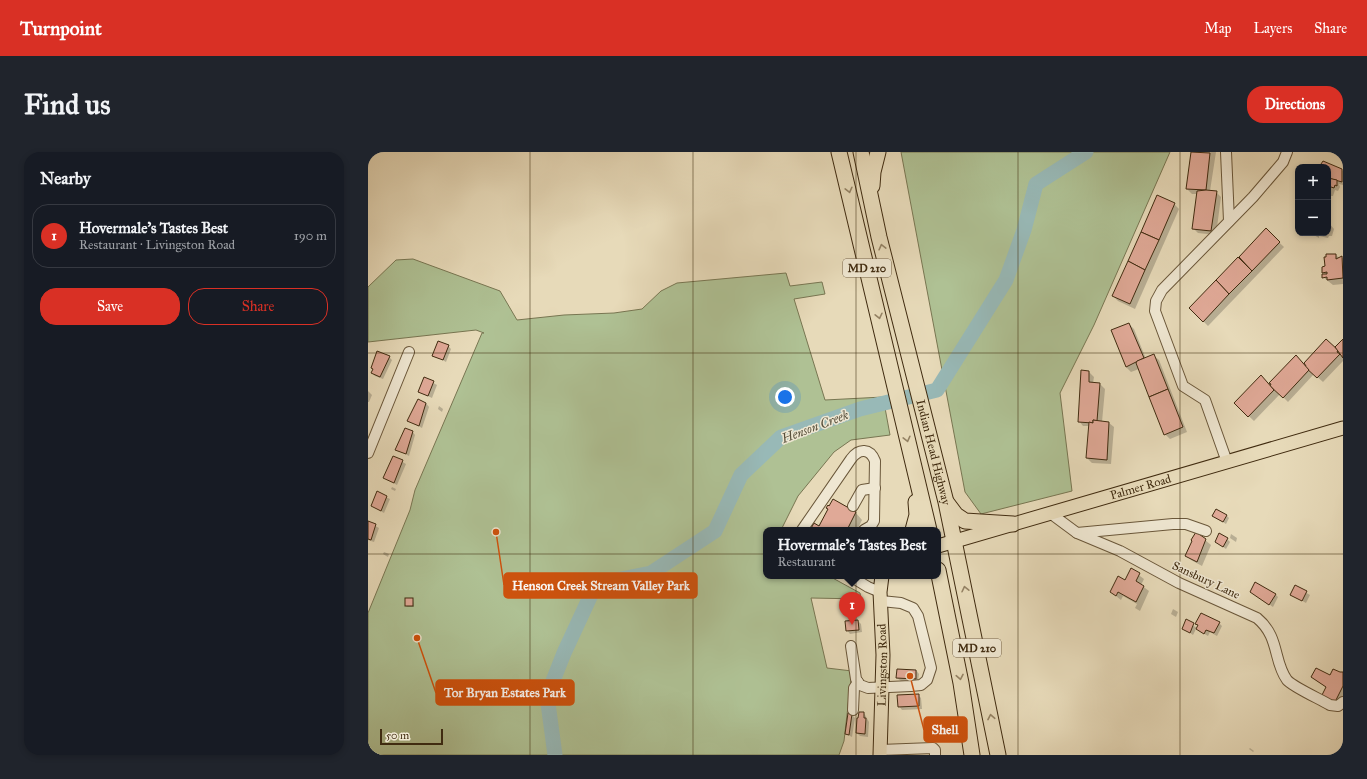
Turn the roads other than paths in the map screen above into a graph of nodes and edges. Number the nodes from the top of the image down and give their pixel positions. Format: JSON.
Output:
{"nodes":[{"id":1,"x":839,"y":152,"type":"edge"},
{"id":2,"x":861,"y":152,"type":"edge"},
{"id":3,"x":878,"y":152,"type":"edge"},
{"id":4,"x":1226,"y":152,"type":"edge"},
{"id":5,"x":1287,"y":152,"type":"edge"},
{"id":6,"x":872,"y":203,"type":"junction"},
{"id":7,"x":1229,"y":221,"type":"junction"},
{"id":8,"x":409,"y":352,"type":"dead end"},
{"id":9,"x":373,"y":426,"type":"edge"},
{"id":10,"x":1343,"y":428,"type":"edge"},
{"id":11,"x":368,"y":452,"type":"edge"},
{"id":12,"x":1227,"y":462,"type":"junction"},
{"id":13,"x":914,"y":468,"type":"junction"},
{"id":14,"x":875,"y":488,"type":"junction"},
{"id":15,"x":946,"y":502,"type":"junction"},
{"id":16,"x":853,"y":506,"type":"dead end"},
{"id":17,"x":1050,"y":513,"type":"junction"},
{"id":18,"x":1013,"y":524,"type":"junction"},
{"id":19,"x":804,"y":527,"type":"edge"},
{"id":20,"x":869,"y":527,"type":"edge"},
{"id":21,"x":914,"y":527,"type":"edge"},
{"id":22,"x":927,"y":527,"type":"edge"},
{"id":23,"x":1206,"y":531,"type":"dead end"},
{"id":24,"x":1077,"y":533,"type":"junction"},
{"id":25,"x":954,"y":541,"type":"junction"},
{"id":26,"x":941,"y":545,"type":"edge"},
{"id":27,"x":855,"y":579,"type":"edge"},
{"id":28,"x":882,"y":579,"type":"edge"},
{"id":29,"x":940,"y":579,"type":"edge"},
{"id":30,"x":881,"y":596,"type":"junction"},
{"id":31,"x":851,"y":646,"type":"dead end"},
{"id":32,"x":858,"y":682,"type":"junction"},
{"id":33,"x":882,"y":686,"type":"junction"},
{"id":34,"x":1343,"y":702,"type":"edge"},
{"id":35,"x":853,"y":710,"type":"dead end"},
{"id":36,"x":880,"y":752,"type":"edge"},
{"id":37,"x":934,"y":755,"type":"edge"},
{"id":38,"x":972,"y":755,"type":"edge"},
{"id":39,"x":998,"y":755,"type":"edge"}],
"edges":[{"from":1,"to":13,"type":"highway","name":"Indian Head Highway","number":"MD 210","one_way":true},
{"from":2,"to":6,"type":"highway","name":"Indian Head Highway","number":"MD 210"},
{"from":3,"to":6,"type":"highway"},
{"from":4,"to":7,"type":"street"},
{"from":5,"to":7,"type":"street"},
{"from":15,"to":6,"type":"highway","name":"Indian Head Highway","number":"MD 210","one_way":true},
{"from":7,"to":12,"type":"street"},
{"from":8,"to":9,"type":"street"},
{"from":9,"to":11,"type":"street"},
{"from":10,"to":12,"type":"main road","name":"Palmer Road"},
{"from":12,"to":17,"type":"main road","name":"Palmer Road"},
{"from":13,"to":21,"type":"highway"},
{"from":13,"to":22,"type":"highway","name":"Indian Head Highway","number":"MD 210"},
{"from":14,"to":16,"type":"street"},
{"from":14,"to":19,"type":"street"},
{"from":14,"to":20,"type":"street"},
{"from":15,"to":18,"type":"highway"},
{"from":15,"to":25,"type":"highway","name":"Indian Head Highway","number":"MD 210"},
{"from":17,"to":18,"type":"main road","name":"Palmer Road"},
{"from":17,"to":24,"type":"street","name":"Sansbury Lane"},
{"from":18,"to":25,"type":"main road","name":"Palmer Road"},
{"from":23,"to":24,"type":"street"},
{"from":24,"to":34,"type":"street","name":"Sansbury Lane"},
{"from":25,"to":26,"type":"main road","name":"Palmer Road"},
{"from":39,"to":25,"type":"highway","name":"Indian Head Highway","number":"MD 210","one_way":true},
{"from":27,"to":30,"type":"street"},
{"from":28,"to":30,"type":"main road","name":"Livingston Road"},
{"from":29,"to":38,"type":"highway","number":"MD 210","one_way":true},
{"from":30,"to":33,"type":"main road","name":"Livingston Road"},
{"from":30,"to":33,"type":"street"},
{"from":31,"to":32,"type":"street"},
{"from":32,"to":33,"type":"street"},
{"from":32,"to":35,"type":"street"},
{"from":33,"to":36,"type":"main road","name":"Livingston Road"},
{"from":36,"to":37,"type":"street"}]}
